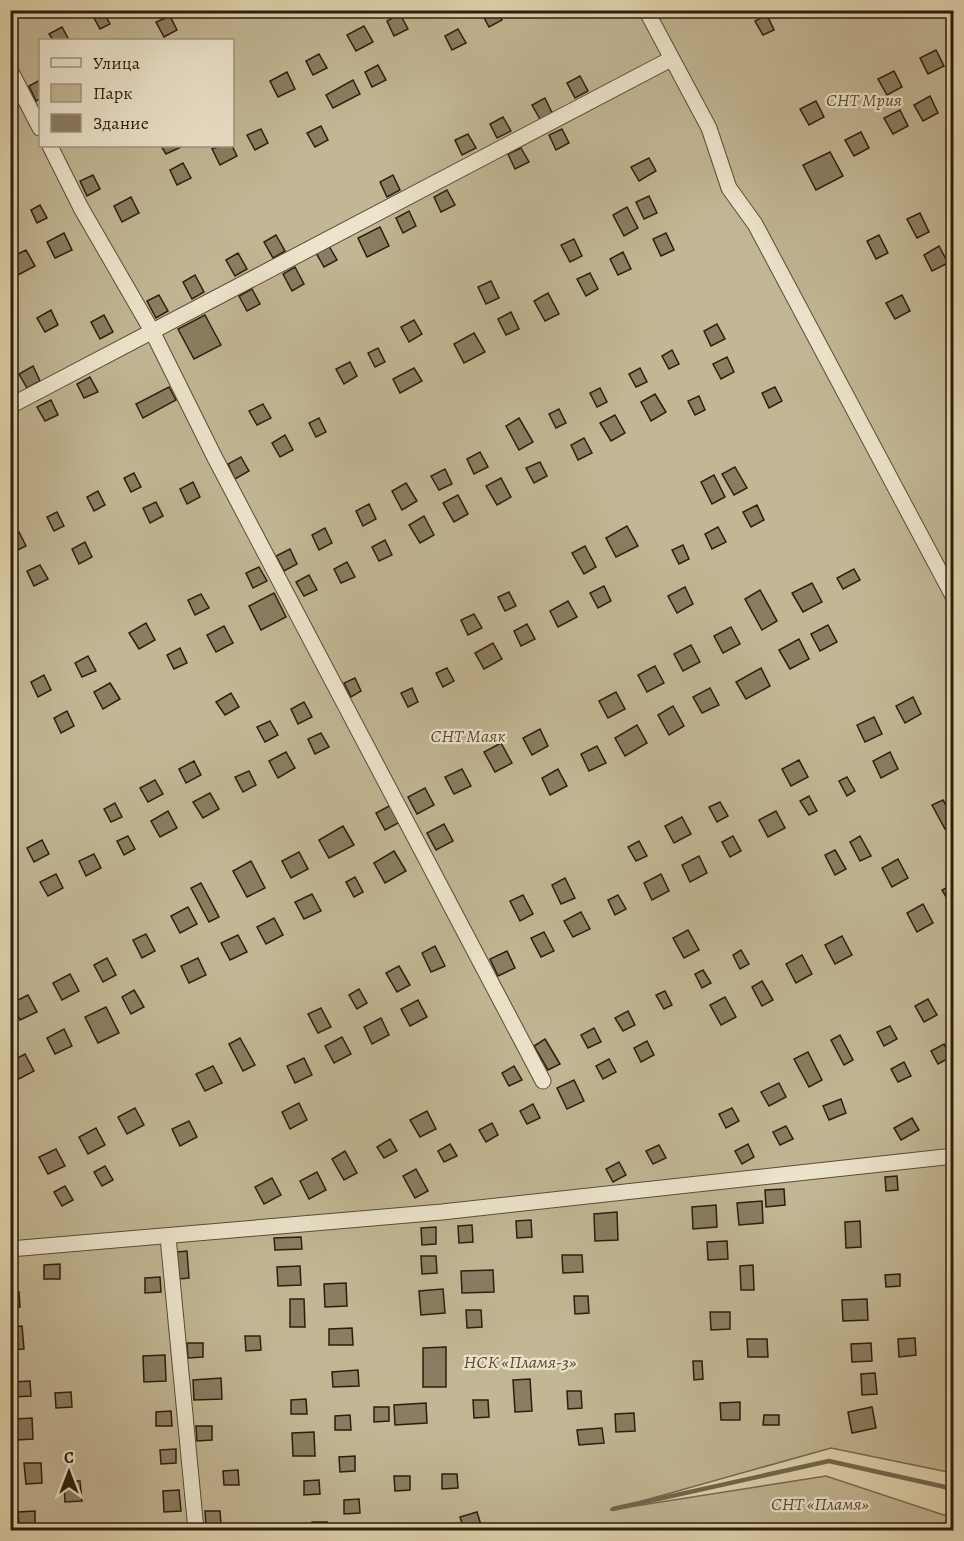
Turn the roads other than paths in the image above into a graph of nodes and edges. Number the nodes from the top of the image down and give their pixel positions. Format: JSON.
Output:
{"nodes":[{"id":1,"x":646,"y":10,"type":"edge"},
{"id":2,"x":670,"y":59,"type":"junction"},
{"id":3,"x":10,"y":70,"type":"edge"},
{"id":4,"x":39,"y":126,"type":"edge"},
{"id":5,"x":50,"y":147,"type":"edge"},
{"id":6,"x":152,"y":331,"type":"junction"},
{"id":7,"x":10,"y":406,"type":"edge"},
{"id":8,"x":954,"y":597,"type":"edge"},
{"id":9,"x":543,"y":1081,"type":"dead end"},
{"id":10,"x":954,"y":1156,"type":"edge"},
{"id":11,"x":168,"y":1237,"type":"junction"},
{"id":12,"x":10,"y":1249,"type":"edge"},
{"id":13,"x":196,"y":1530,"type":"edge"}],
"edges":[{"from":1,"to":2,"type":"street"},
{"from":2,"to":6,"type":"street"},
{"from":2,"to":8,"type":"street"},
{"from":3,"to":4,"type":"street"},
{"from":5,"to":6,"type":"street"},
{"from":6,"to":7,"type":"street"},
{"from":6,"to":9,"type":"street"},
{"from":10,"to":11,"type":"street"},
{"from":11,"to":12,"type":"street"},
{"from":11,"to":13,"type":"street"}]}
